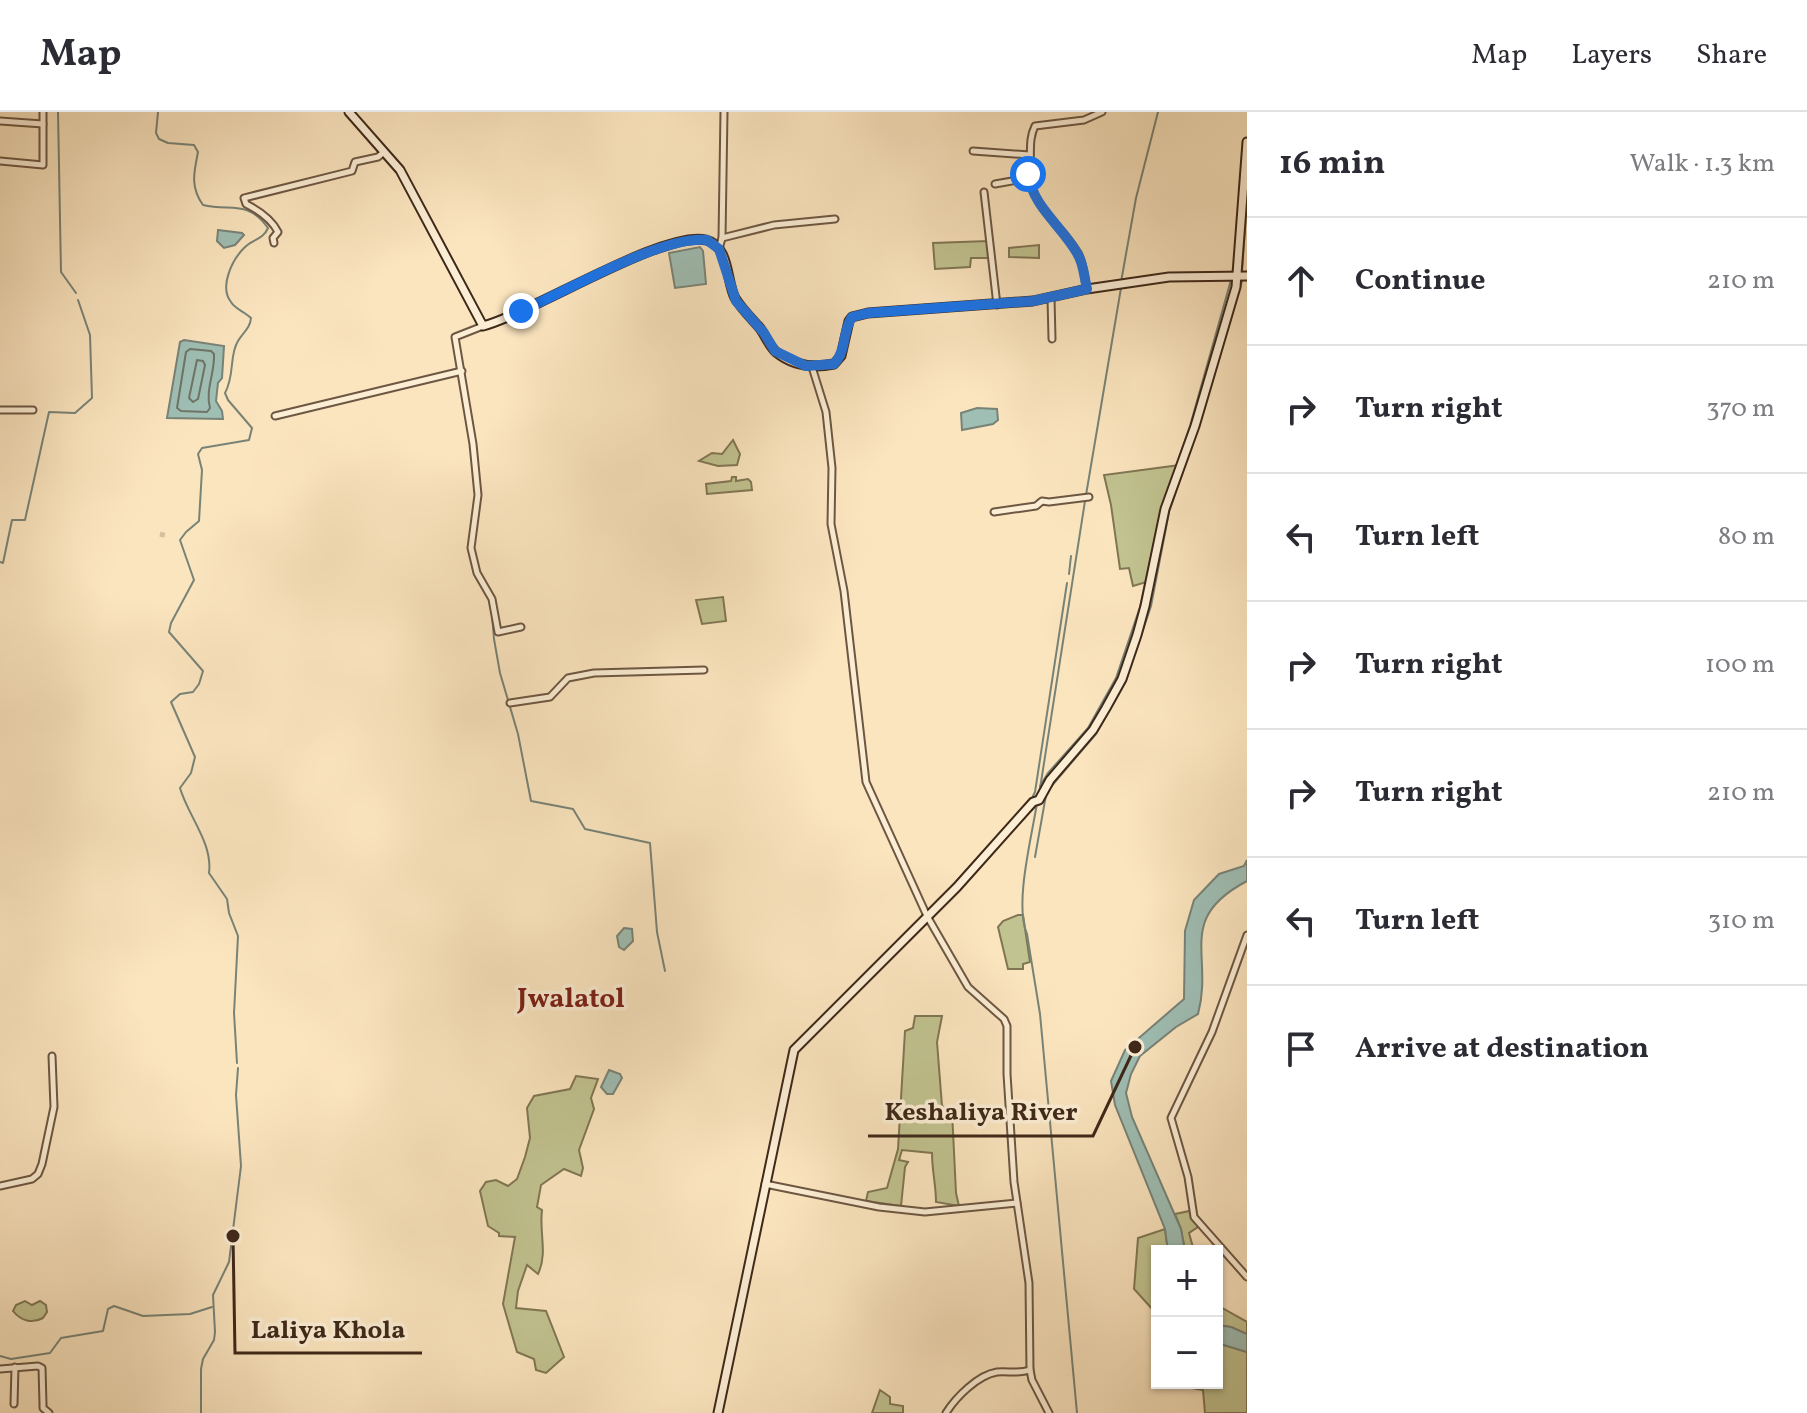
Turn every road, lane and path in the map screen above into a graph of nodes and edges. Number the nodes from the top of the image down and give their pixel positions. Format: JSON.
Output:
{"nodes":[{"id":1,"x":43,"y":112,"type":"edge"},
{"id":2,"x":349,"y":112,"type":"edge"},
{"id":3,"x":724,"y":112,"type":"edge"},
{"id":4,"x":1102,"y":112,"type":"edge"},
{"id":5,"x":0,"y":121,"type":"edge"},
{"id":6,"x":43,"y":124,"type":"junction"},
{"id":7,"x":1247,"y":142,"type":"edge"},
{"id":8,"x":973,"y":151,"type":"dead end"},
{"id":9,"x":384,"y":152,"type":"junction"},
{"id":10,"x":1030,"y":155,"type":"junction"},
{"id":11,"x":0,"y":161,"type":"edge"},
{"id":12,"x":1029,"y":178,"type":"junction"},
{"id":13,"x":995,"y":184,"type":"dead end"},
{"id":14,"x":984,"y":192,"type":"dead end"},
{"id":15,"x":835,"y":219,"type":"dead end"},
{"id":16,"x":722,"y":235,"type":"junction"},
{"id":17,"x":707,"y":240,"type":"junction"},
{"id":18,"x":274,"y":243,"type":"dead end"},
{"id":19,"x":719,"y":249,"type":"junction"},
{"id":20,"x":1238,"y":275,"type":"junction"},
{"id":21,"x":1247,"y":276,"type":"edge"},
{"id":22,"x":1087,"y":289,"type":"junction"},
{"id":23,"x":1051,"y":298,"type":"junction"},
{"id":24,"x":997,"y":305,"type":"junction"},
{"id":25,"x":483,"y":326,"type":"junction"},
{"id":26,"x":1052,"y":339,"type":"dead end"},
{"id":27,"x":812,"y":367,"type":"junction"},
{"id":28,"x":462,"y":371,"type":"junction"},
{"id":29,"x":0,"y":410,"type":"edge"},
{"id":30,"x":33,"y":410,"type":"dead end"},
{"id":31,"x":275,"y":416,"type":"dead end"},
{"id":32,"x":1086,"y":497,"type":"dead end"},
{"id":33,"x":994,"y":512,"type":"dead end"},
{"id":34,"x":521,"y":627,"type":"dead end"},
{"id":35,"x":704,"y":670,"type":"dead end"},
{"id":36,"x":510,"y":703,"type":"dead end"},
{"id":37,"x":927,"y":916,"type":"junction"},
{"id":38,"x":1247,"y":935,"type":"edge"},
{"id":39,"x":52,"y":1056,"type":"dead end"},
{"id":40,"x":764,"y":1184,"type":"junction"},
{"id":41,"x":0,"y":1186,"type":"edge"},
{"id":42,"x":1017,"y":1203,"type":"junction"},
{"id":43,"x":1247,"y":1277,"type":"edge"},
{"id":44,"x":15,"y":1367,"type":"junction"},
{"id":45,"x":0,"y":1369,"type":"edge"},
{"id":46,"x":1030,"y":1370,"type":"junction"},
{"id":47,"x":14,"y":1404,"type":"dead end"},
{"id":48,"x":49,"y":1413,"type":"edge"},
{"id":49,"x":718,"y":1413,"type":"edge"},
{"id":50,"x":946,"y":1413,"type":"edge"},
{"id":51,"x":1049,"y":1413,"type":"edge"}],
"edges":[{"from":1,"to":6,"type":"street"},
{"from":2,"to":9,"type":"street"},
{"from":3,"to":16,"type":"street"},
{"from":4,"to":10,"type":"street"},
{"from":5,"to":6,"type":"street"},
{"from":6,"to":11,"type":"street"},
{"from":7,"to":20,"type":"street"},
{"from":8,"to":10,"type":"street"},
{"from":9,"to":18,"type":"street"},
{"from":9,"to":25,"type":"street"},
{"from":10,"to":12,"type":"street"},
{"from":12,"to":13,"type":"street"},
{"from":12,"to":22,"type":"street"},
{"from":14,"to":24,"type":"street"},
{"from":15,"to":16,"type":"street"},
{"from":16,"to":17,"type":"street"},
{"from":16,"to":19,"type":"street"},
{"from":17,"to":19,"type":"street"},
{"from":17,"to":25,"type":"street"},
{"from":19,"to":27,"type":"street"},
{"from":20,"to":21,"type":"street"},
{"from":20,"to":22,"type":"street"},
{"from":20,"to":37,"type":"street"},
{"from":22,"to":23,"type":"street"},
{"from":23,"to":24,"type":"street"},
{"from":23,"to":26,"type":"street"},
{"from":24,"to":27,"type":"street"},
{"from":25,"to":28,"type":"street"},
{"from":27,"to":37,"type":"street"},
{"from":28,"to":31,"type":"street"},
{"from":28,"to":34,"type":"street"},
{"from":29,"to":30,"type":"street"},
{"from":32,"to":33,"type":"street"},
{"from":35,"to":36,"type":"street"},
{"from":37,"to":40,"type":"street"},
{"from":37,"to":42,"type":"street"},
{"from":38,"to":43,"type":"street"},
{"from":39,"to":41,"type":"street"},
{"from":40,"to":42,"type":"street"},
{"from":40,"to":49,"type":"street"},
{"from":42,"to":46,"type":"street"},
{"from":44,"to":45,"type":"street"},
{"from":44,"to":47,"type":"street"},
{"from":44,"to":48,"type":"street"},
{"from":46,"to":50,"type":"street"},
{"from":46,"to":51,"type":"street"}]}
